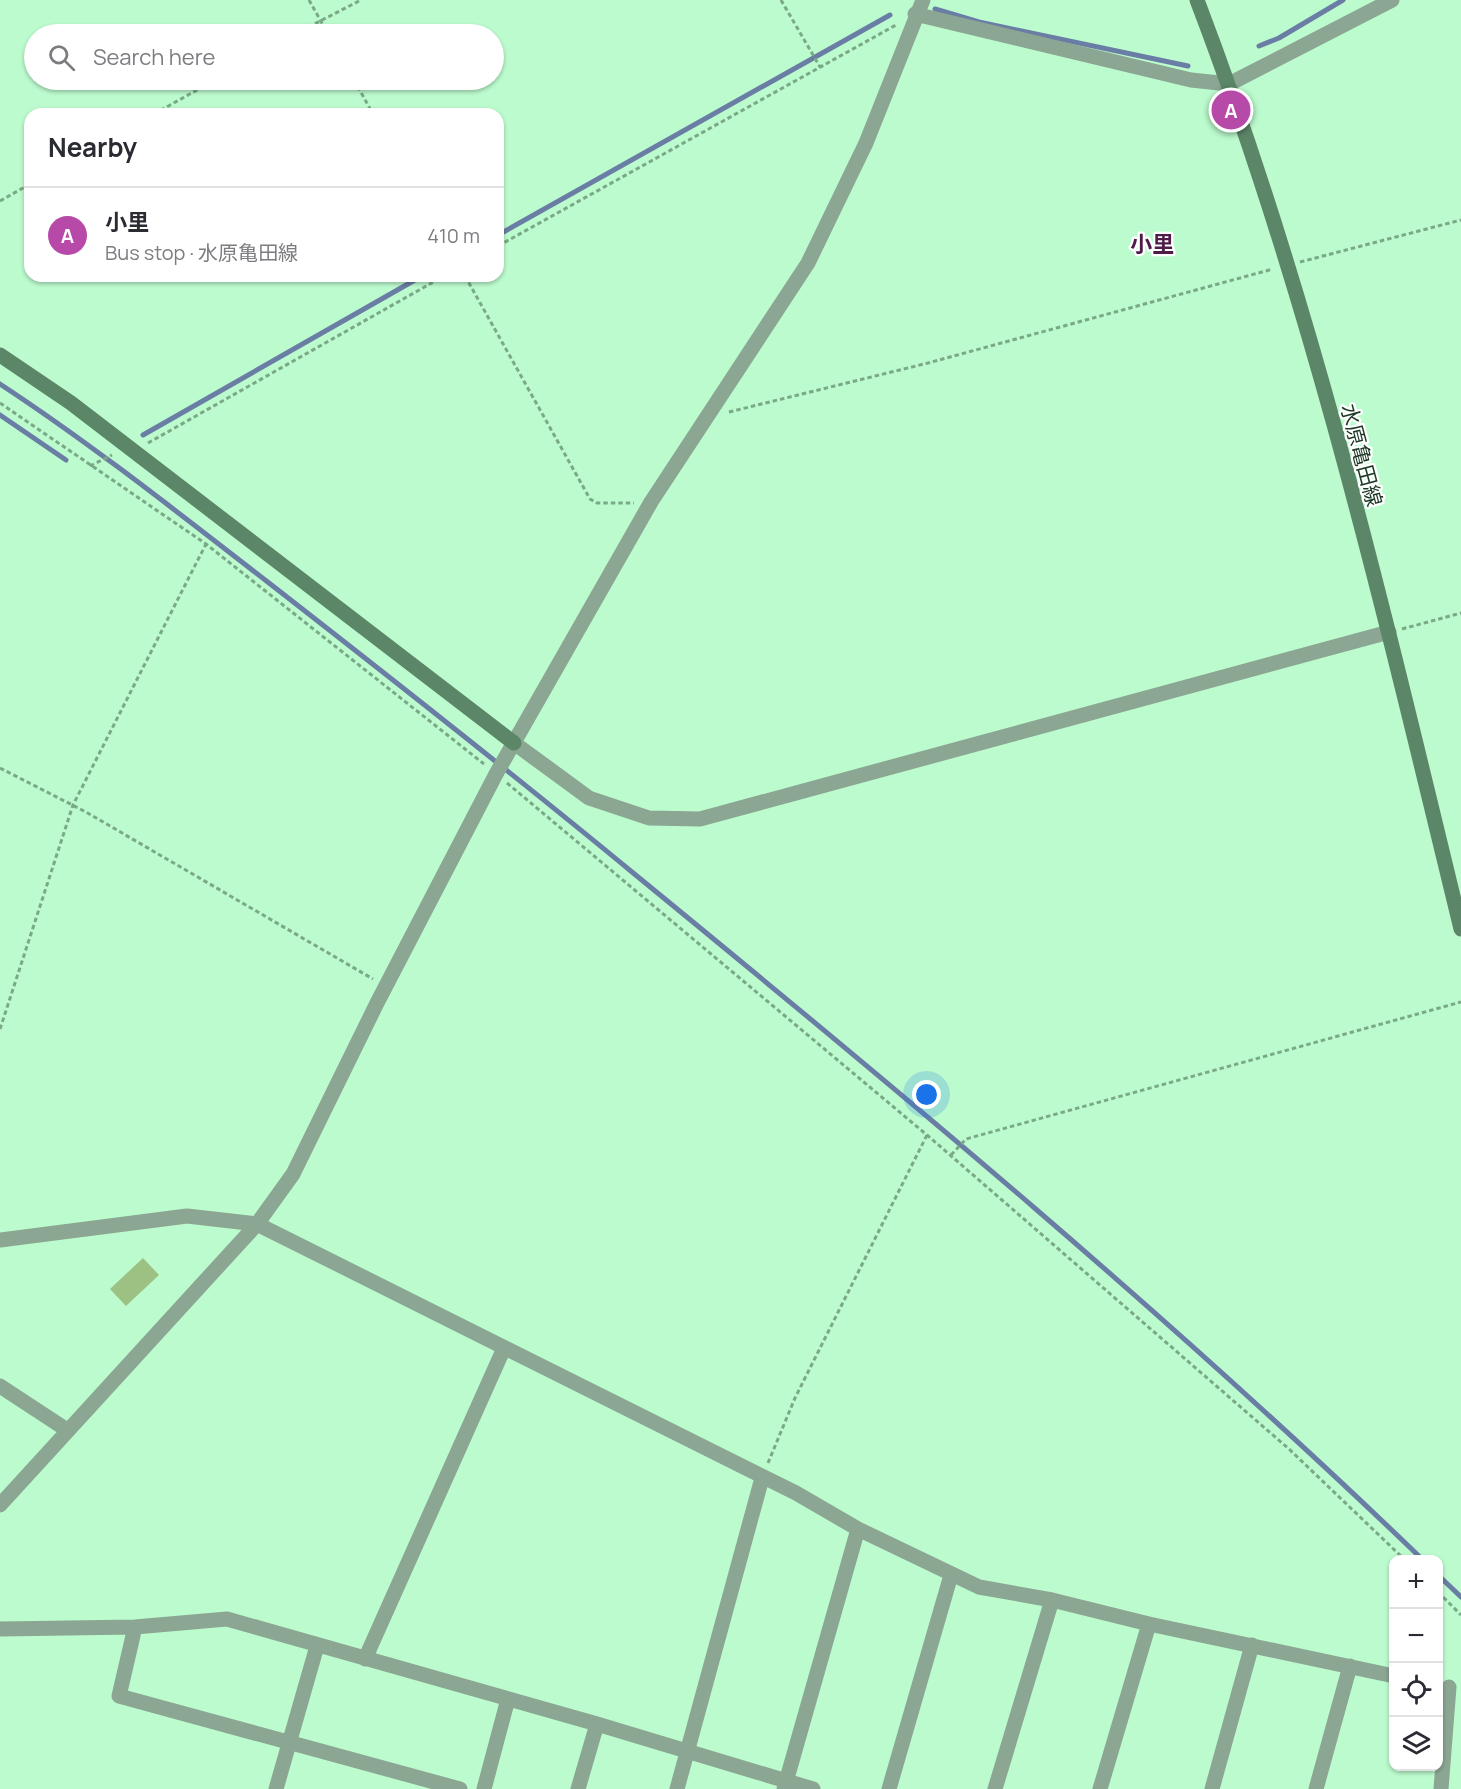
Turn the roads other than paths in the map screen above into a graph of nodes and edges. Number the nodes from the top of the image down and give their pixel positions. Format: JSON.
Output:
{"nodes":[{"id":1,"x":1197,"y":0,"type":"edge"},
{"id":2,"x":1392,"y":0,"type":"edge"},
{"id":3,"x":919,"y":5,"type":"edge"},
{"id":4,"x":1229,"y":84,"type":"junction"},
{"id":5,"x":0,"y":355,"type":"edge"},
{"id":6,"x":1389,"y":632,"type":"junction"},
{"id":7,"x":514,"y":743,"type":"junction"},
{"id":8,"x":1461,"y":929,"type":"edge"},
{"id":9,"x":257,"y":1224,"type":"junction"},
{"id":10,"x":0,"y":1240,"type":"edge"},
{"id":11,"x":504,"y":1348,"type":"junction"},
{"id":12,"x":0,"y":1386,"type":"edge"},
{"id":13,"x":67,"y":1430,"type":"junction"},
{"id":14,"x":762,"y":1478,"type":"junction"},
{"id":15,"x":0,"y":1505,"type":"edge"},
{"id":16,"x":858,"y":1529,"type":"junction"},
{"id":17,"x":951,"y":1575,"type":"junction"},
{"id":18,"x":1052,"y":1600,"type":"junction"},
{"id":19,"x":1149,"y":1624,"type":"junction"},
{"id":20,"x":135,"y":1627,"type":"junction"},
{"id":21,"x":0,"y":1629,"type":"edge"},
{"id":22,"x":1252,"y":1645,"type":"junction"},
{"id":23,"x":317,"y":1646,"type":"junction"},
{"id":24,"x":365,"y":1659,"type":"junction"},
{"id":25,"x":1350,"y":1666,"type":"junction"},
{"id":26,"x":1389,"y":1675,"type":"edge"},
{"id":27,"x":1450,"y":1687,"type":"edge"},
{"id":28,"x":508,"y":1699,"type":"junction"},
{"id":29,"x":597,"y":1724,"type":"junction"},
{"id":30,"x":289,"y":1742,"type":"junction"},
{"id":31,"x":687,"y":1752,"type":"junction"},
{"id":32,"x":785,"y":1785,"type":"edge"},
{"id":33,"x":276,"y":1789,"type":"edge"},
{"id":34,"x":460,"y":1789,"type":"edge"},
{"id":35,"x":484,"y":1789,"type":"edge"},
{"id":36,"x":578,"y":1789,"type":"edge"},
{"id":37,"x":676,"y":1789,"type":"edge"},
{"id":38,"x":813,"y":1789,"type":"edge"},
{"id":39,"x":889,"y":1789,"type":"edge"},
{"id":40,"x":995,"y":1789,"type":"edge"},
{"id":41,"x":1100,"y":1789,"type":"edge"},
{"id":42,"x":1212,"y":1789,"type":"edge"},
{"id":43,"x":1316,"y":1789,"type":"edge"},
{"id":44,"x":1441,"y":1789,"type":"edge"}],
"edges":[{"from":1,"to":4,"type":"main road","name":"水原亀田線"},
{"from":2,"to":4,"type":"street"},
{"from":3,"to":4,"type":"street"},
{"from":3,"to":7,"type":"street"},
{"from":4,"to":6,"type":"main road","name":"水原亀田線"},
{"from":5,"to":7,"type":"main road"},
{"from":6,"to":7,"type":"street"},
{"from":6,"to":8,"type":"main road","name":"水原亀田線"},
{"from":7,"to":9,"type":"street"},
{"from":9,"to":10,"type":"street"},
{"from":9,"to":11,"type":"street"},
{"from":9,"to":13,"type":"street"},
{"from":11,"to":14,"type":"street"},
{"from":11,"to":24,"type":"street"},
{"from":12,"to":13,"type":"street"},
{"from":13,"to":15,"type":"street"},
{"from":14,"to":16,"type":"street"},
{"from":14,"to":31,"type":"street"},
{"from":16,"to":17,"type":"street"},
{"from":16,"to":32,"type":"street"},
{"from":17,"to":18,"type":"street"},
{"from":17,"to":39,"type":"street"},
{"from":18,"to":19,"type":"street"},
{"from":18,"to":40,"type":"street"},
{"from":19,"to":22,"type":"street"},
{"from":19,"to":41,"type":"street"},
{"from":20,"to":21,"type":"street"},
{"from":20,"to":23,"type":"street"},
{"from":20,"to":30,"type":"street"},
{"from":22,"to":25,"type":"street"},
{"from":22,"to":42,"type":"street"},
{"from":23,"to":24,"type":"street"},
{"from":23,"to":30,"type":"street"},
{"from":24,"to":28,"type":"street"},
{"from":25,"to":26,"type":"street"},
{"from":25,"to":43,"type":"street"},
{"from":27,"to":44,"type":"street"},
{"from":28,"to":29,"type":"street"},
{"from":28,"to":35,"type":"street"},
{"from":29,"to":31,"type":"street"},
{"from":29,"to":36,"type":"street"},
{"from":30,"to":33,"type":"street"},
{"from":30,"to":34,"type":"street"},
{"from":31,"to":32,"type":"street"},
{"from":31,"to":37,"type":"street"},
{"from":32,"to":38,"type":"street"}]}
